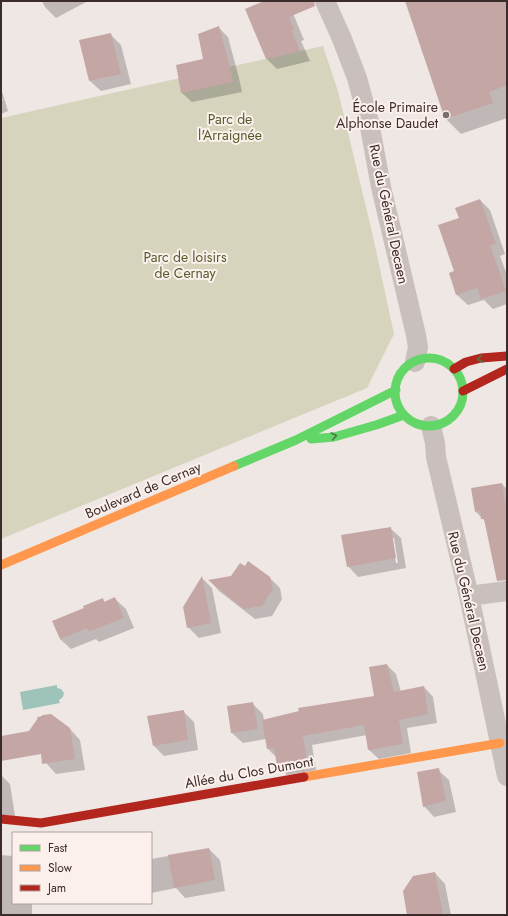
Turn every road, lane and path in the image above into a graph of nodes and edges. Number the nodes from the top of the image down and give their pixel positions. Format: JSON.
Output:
{"nodes":[{"id":1,"x":325,"y":1,"type":"edge"},
{"id":2,"x":507,"y":356,"type":"edge"},
{"id":3,"x":415,"y":362,"type":"junction"},
{"id":4,"x":454,"y":369,"type":"junction"},
{"id":5,"x":507,"y":369,"type":"edge"},
{"id":6,"x":396,"y":390,"type":"junction"},
{"id":7,"x":463,"y":391,"type":"junction"},
{"id":8,"x":404,"y":415,"type":"junction"},
{"id":9,"x":431,"y":426,"type":"junction"},
{"id":10,"x":296,"y":440,"type":"junction"},
{"id":11,"x":1,"y":566,"type":"edge"},
{"id":12,"x":507,"y":591,"type":"edge"},
{"id":13,"x":469,"y":596,"type":"junction"},
{"id":14,"x":500,"y":743,"type":"junction"},
{"id":15,"x":507,"y":776,"type":"edge"},
{"id":16,"x":1,"y":819,"type":"edge"}],
"edges":[{"from":1,"to":3,"type":"street","name":"Rue du Général Decaen"},
{"from":2,"to":4,"type":"street","one_way":true},
{"from":3,"to":4,"type":"street"},
{"from":3,"to":6,"type":"street"},
{"from":4,"to":7,"type":"street"},
{"from":5,"to":7,"type":"street"},
{"from":6,"to":8,"type":"street"},
{"from":6,"to":10,"type":"street","name":"Boulevard de Cernay"},
{"from":7,"to":9,"type":"street"},
{"from":8,"to":9,"type":"street"},
{"from":10,"to":8,"type":"street","name":"Boulevard de Cernay","one_way":true},
{"from":9,"to":13,"type":"street","name":"Rue du Général Decaen"},
{"from":10,"to":11,"type":"street","name":"Boulevard de Cernay"},
{"from":12,"to":13,"type":"street"},
{"from":13,"to":14,"type":"street","name":"Rue du Général Decaen"},
{"from":14,"to":15,"type":"street","name":"Rue du Général Decaen"},
{"from":14,"to":16,"type":"street","name":"Allée du Clos Dumont"}]}
